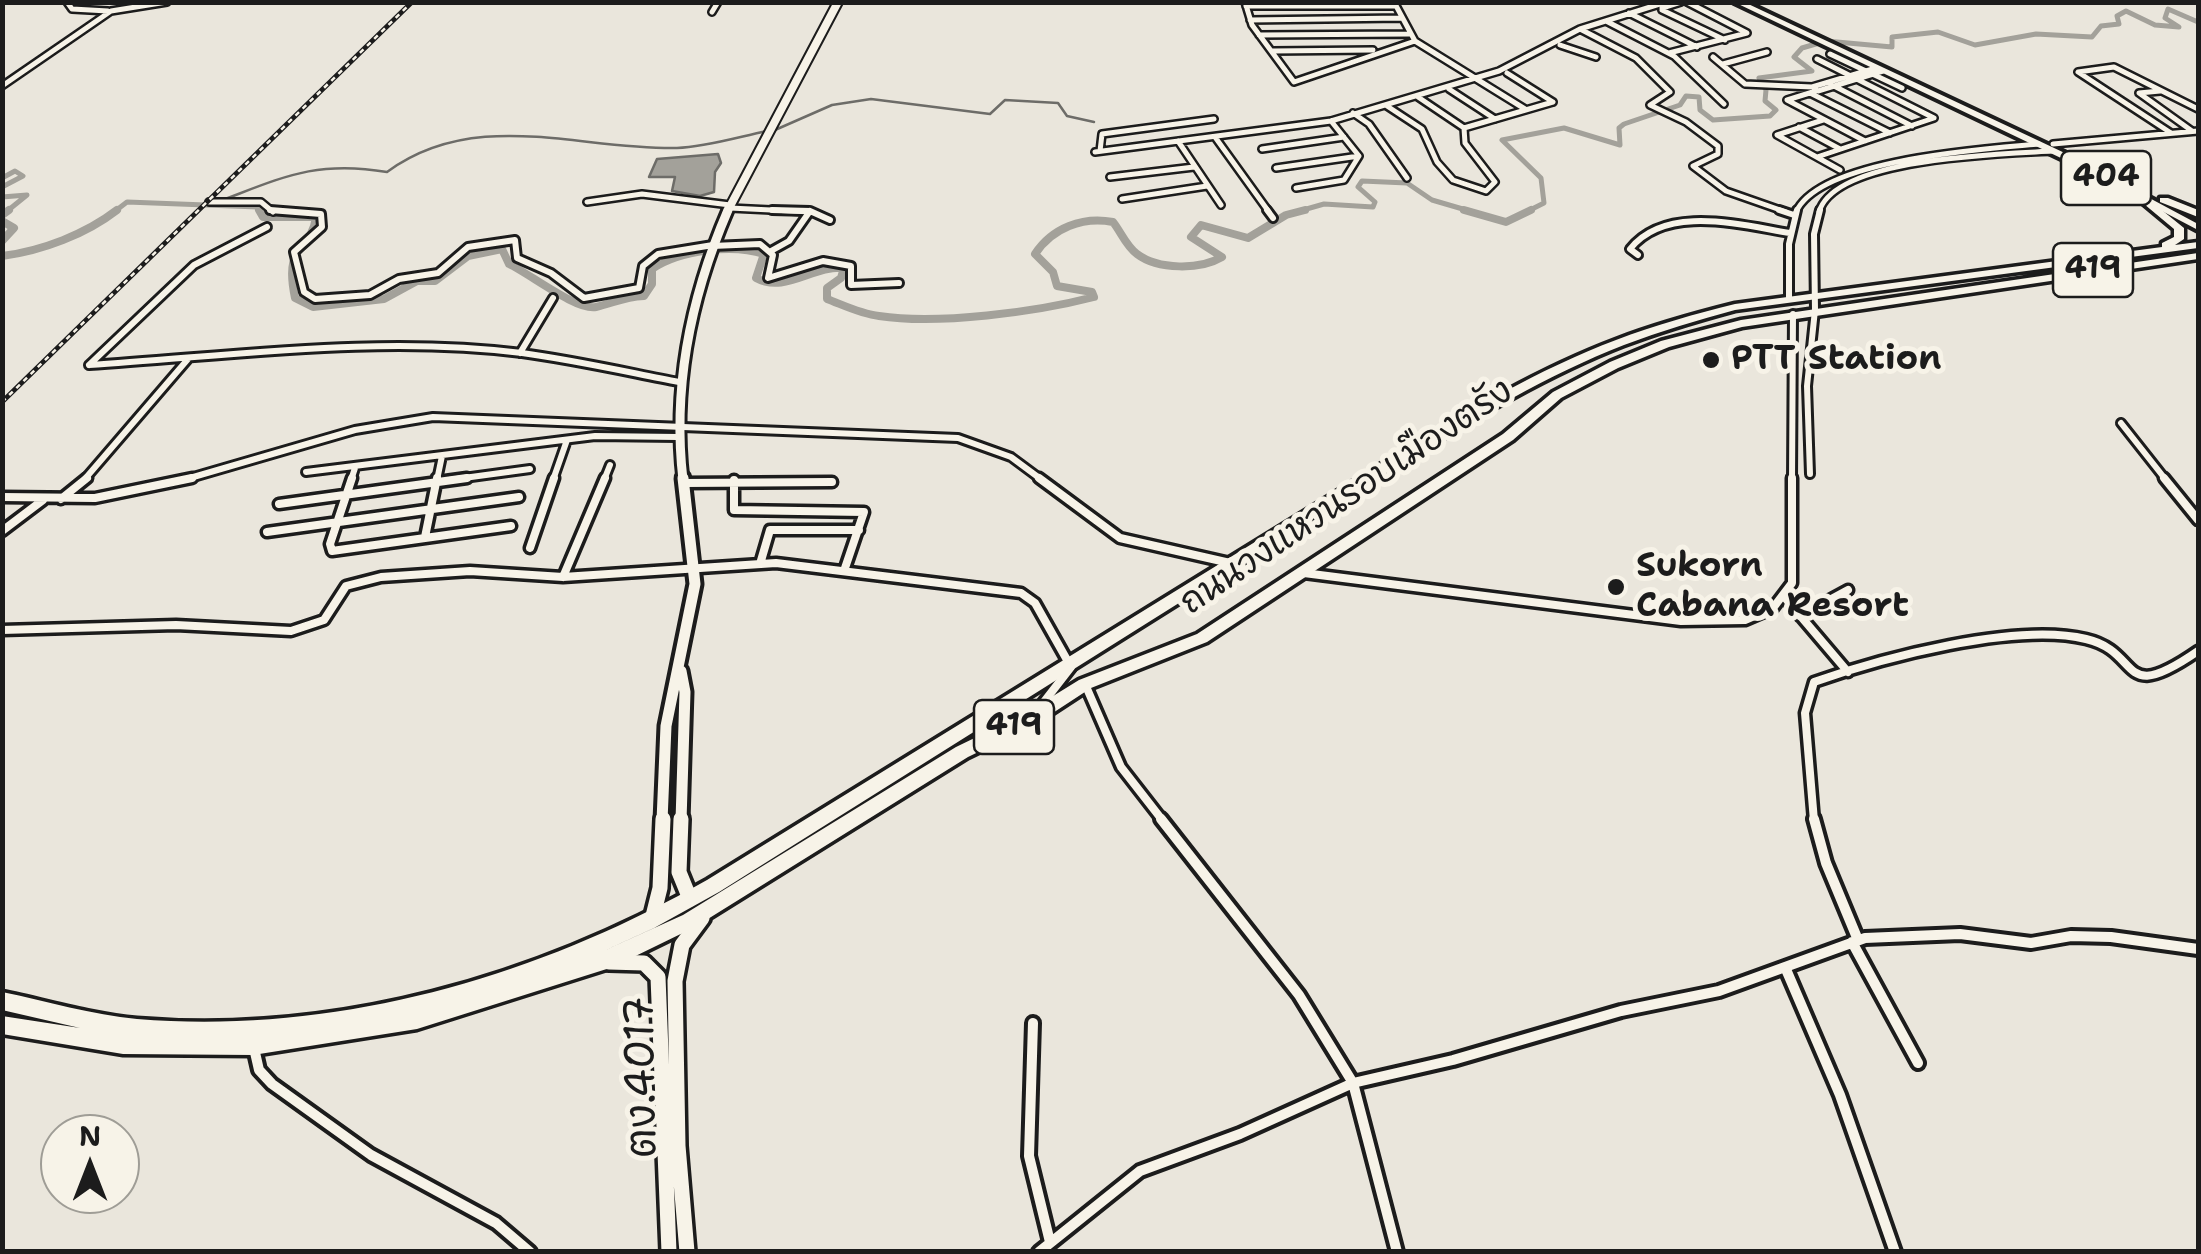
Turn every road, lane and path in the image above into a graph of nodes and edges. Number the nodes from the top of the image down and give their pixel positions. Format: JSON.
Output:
{"nodes":[{"id":1,"x":68,"y":2,"type":"edge"},
{"id":2,"x":167,"y":2,"type":"edge"},
{"id":3,"x":718,"y":2,"type":"edge"},
{"id":4,"x":838,"y":2,"type":"edge"},
{"id":5,"x":1666,"y":2,"type":"edge"},
{"id":6,"x":1684,"y":2,"type":"edge"},
{"id":7,"x":1737,"y":2,"type":"edge"},
{"id":8,"x":1750,"y":2,"type":"edge"},
{"id":9,"x":1246,"y":4,"type":"edge"},
{"id":10,"x":1319,"y":4,"type":"edge"},
{"id":11,"x":1395,"y":4,"type":"edge"},
{"id":12,"x":1657,"y":7,"type":"junction"},
{"id":13,"x":111,"y":11,"type":"junction"},
{"id":14,"x":712,"y":12,"type":"dead end"},
{"id":15,"x":1632,"y":14,"type":"junction"},
{"id":16,"x":1402,"y":18,"type":"junction"},
{"id":17,"x":1250,"y":20,"type":"junction"},
{"id":18,"x":1607,"y":22,"type":"junction"},
{"id":19,"x":1582,"y":30,"type":"junction"},
{"id":20,"x":1409,"y":34,"type":"junction"},
{"id":21,"x":1259,"y":36,"type":"junction"},
{"id":22,"x":1725,"y":40,"type":"junction"},
{"id":23,"x":1824,"y":40,"type":"junction"},
{"id":24,"x":1415,"y":41,"type":"junction"},
{"id":25,"x":1560,"y":44,"type":"junction"},
{"id":26,"x":1697,"y":47,"type":"junction"},
{"id":27,"x":1383,"y":50,"type":"junction"},
{"id":28,"x":1838,"y":50,"type":"junction"},
{"id":29,"x":1272,"y":51,"type":"junction"},
{"id":30,"x":1767,"y":52,"type":"dead end"},
{"id":31,"x":1668,"y":53,"type":"junction"},
{"id":32,"x":1596,"y":57,"type":"dead end"},
{"id":33,"x":1712,"y":57,"type":"dead end"},
{"id":34,"x":1817,"y":59,"type":"dead end"},
{"id":35,"x":1723,"y":64,"type":"junction"},
{"id":36,"x":1875,"y":71,"type":"junction"},
{"id":37,"x":1507,"y":72,"type":"junction"},
{"id":38,"x":1854,"y":77,"type":"junction"},
{"id":39,"x":1475,"y":79,"type":"junction"},
{"id":40,"x":1831,"y":84,"type":"junction"},
{"id":41,"x":2,"y":86,"type":"edge"},
{"id":42,"x":1902,"y":88,"type":"dead end"},
{"id":43,"x":1449,"y":89,"type":"junction"},
{"id":44,"x":1813,"y":90,"type":"junction"},
{"id":45,"x":2164,"y":91,"type":"junction"},
{"id":46,"x":1418,"y":97,"type":"junction"},
{"id":47,"x":1724,"y":104,"type":"dead end"},
{"id":48,"x":1387,"y":106,"type":"junction"},
{"id":49,"x":2198,"y":108,"type":"edge"},
{"id":50,"x":1525,"y":110,"type":"junction"},
{"id":51,"x":1352,"y":115,"type":"junction"},
{"id":52,"x":1214,"y":119,"type":"dead end"},
{"id":53,"x":1495,"y":119,"type":"junction"},
{"id":54,"x":1200,"y":120,"type":"junction"},
{"id":55,"x":1823,"y":120,"type":"junction"},
{"id":56,"x":1332,"y":122,"type":"junction"},
{"id":57,"x":1912,"y":126,"type":"junction"},
{"id":58,"x":1798,"y":127,"type":"junction"},
{"id":59,"x":1464,"y":128,"type":"junction"},
{"id":60,"x":2196,"y":131,"type":"edge"},
{"id":61,"x":1890,"y":133,"type":"junction"},
{"id":62,"x":2171,"y":133,"type":"junction"},
{"id":63,"x":1213,"y":137,"type":"junction"},
{"id":64,"x":1344,"y":137,"type":"junction"},
{"id":65,"x":1178,"y":141,"type":"junction"},
{"id":66,"x":1865,"y":141,"type":"junction"},
{"id":67,"x":2039,"y":144,"type":"junction"},
{"id":68,"x":2053,"y":147,"type":"junction"},
{"id":69,"x":1262,"y":149,"type":"dead end"},
{"id":70,"x":1840,"y":150,"type":"junction"},
{"id":71,"x":1360,"y":156,"type":"junction"},
{"id":72,"x":1816,"y":158,"type":"junction"},
{"id":73,"x":1194,"y":167,"type":"junction"},
{"id":74,"x":1276,"y":168,"type":"dead end"},
{"id":75,"x":1840,"y":170,"type":"dead end"},
{"id":76,"x":1110,"y":177,"type":"dead end"},
{"id":77,"x":1407,"y":178,"type":"dead end"},
{"id":78,"x":1206,"y":186,"type":"junction"},
{"id":79,"x":1296,"y":188,"type":"dead end"},
{"id":80,"x":2142,"y":197,"type":"junction"},
{"id":81,"x":1122,"y":198,"type":"dead end"},
{"id":82,"x":2164,"y":200,"type":"joint"},
{"id":83,"x":209,"y":202,"type":"dead end"},
{"id":84,"x":587,"y":202,"type":"dead end"},
{"id":85,"x":1221,"y":205,"type":"dead end"},
{"id":86,"x":730,"y":206,"type":"junction"},
{"id":87,"x":810,"y":212,"type":"junction"},
{"id":88,"x":1794,"y":215,"type":"junction"},
{"id":89,"x":2198,"y":216,"type":"edge"},
{"id":90,"x":1273,"y":218,"type":"dead end"},
{"id":91,"x":830,"y":220,"type":"dead end"},
{"id":92,"x":2198,"y":226,"type":"edge"},
{"id":93,"x":266,"y":227,"type":"dead end"},
{"id":94,"x":1790,"y":233,"type":"junction"},
{"id":95,"x":2198,"y":245,"type":"edge"},
{"id":96,"x":712,"y":246,"type":"junction"},
{"id":97,"x":771,"y":251,"type":"junction"},
{"id":98,"x":2128,"y":254,"type":"junction"},
{"id":99,"x":1638,"y":255,"type":"dead end"},
{"id":100,"x":2194,"y":256,"type":"edge"},
{"id":101,"x":899,"y":283,"type":"dead end"},
{"id":102,"x":553,"y":298,"type":"dead end"},
{"id":103,"x":1814,"y":303,"type":"junction"},
{"id":104,"x":1791,"y":306,"type":"junction"},
{"id":105,"x":520,"y":353,"type":"junction"},
{"id":106,"x":188,"y":359,"type":"junction"},
{"id":107,"x":679,"y":382,"type":"junction"},
{"id":108,"x":2121,"y":423,"type":"dead end"},
{"id":109,"x":678,"y":424,"type":"junction"},
{"id":110,"x":678,"y":437,"type":"junction"},
{"id":111,"x":567,"y":440,"type":"junction"},
{"id":112,"x":442,"y":456,"type":"junction"},
{"id":113,"x":610,"y":465,"type":"dead end"},
{"id":114,"x":355,"y":468,"type":"junction"},
{"id":115,"x":530,"y":469,"type":"dead end"},
{"id":116,"x":306,"y":472,"type":"dead end"},
{"id":117,"x":1810,"y":474,"type":"dead end"},
{"id":118,"x":438,"y":480,"type":"junction"},
{"id":119,"x":734,"y":480,"type":"junction"},
{"id":120,"x":832,"y":482,"type":"dead end"},
{"id":121,"x":685,"y":484,"type":"junction"},
{"id":122,"x":347,"y":493,"type":"junction"},
{"id":123,"x":519,"y":496,"type":"dead end"},
{"id":124,"x":2,"y":497,"type":"edge"},
{"id":125,"x":61,"y":499,"type":"junction"},
{"id":126,"x":43,"y":500,"type":"junction"},
{"id":127,"x":279,"y":504,"type":"dead end"},
{"id":128,"x":430,"y":509,"type":"junction"},
{"id":129,"x":2198,"y":520,"type":"edge"},
{"id":130,"x":336,"y":522,"type":"junction"},
{"id":131,"x":511,"y":526,"type":"dead end"},
{"id":132,"x":859,"y":530,"type":"junction"},
{"id":133,"x":2,"y":531,"type":"edge"},
{"id":134,"x":267,"y":532,"type":"dead end"},
{"id":135,"x":425,"y":538,"type":"junction"},
{"id":136,"x":530,"y":548,"type":"dead end"},
{"id":137,"x":760,"y":564,"type":"junction"},
{"id":138,"x":1234,"y":564,"type":"junction"},
{"id":139,"x":693,"y":567,"type":"junction"},
{"id":140,"x":844,"y":568,"type":"junction"},
{"id":141,"x":1304,"y":573,"type":"junction"},
{"id":142,"x":563,"y":578,"type":"junction"},
{"id":143,"x":1848,"y":590,"type":"dead end"},
{"id":144,"x":1786,"y":599,"type":"junction"},
{"id":145,"x":1800,"y":616,"type":"junction"},
{"id":146,"x":2,"y":630,"type":"edge"},
{"id":147,"x":2198,"y":651,"type":"edge"},
{"id":148,"x":1072,"y":667,"type":"junction"},
{"id":149,"x":681,"y":671,"type":"junction"},
{"id":150,"x":1848,"y":672,"type":"junction"},
{"id":151,"x":1086,"y":684,"type":"junction"},
{"id":152,"x":1030,"y":719,"type":"junction"},
{"id":153,"x":690,"y":899,"type":"junction"},
{"id":154,"x":707,"y":910,"type":"junction"},
{"id":155,"x":652,"y":920,"type":"junction"},
{"id":156,"x":1855,"y":941,"type":"junction"},
{"id":157,"x":2198,"y":949,"type":"edge"},
{"id":158,"x":606,"y":961,"type":"junction"},
{"id":159,"x":1785,"y":966,"type":"junction"},
{"id":160,"x":2,"y":1001,"type":"edge"},
{"id":161,"x":1033,"y":1023,"type":"dead end"},
{"id":162,"x":2,"y":1025,"type":"edge"},
{"id":163,"x":253,"y":1045,"type":"junction"},
{"id":164,"x":1918,"y":1063,"type":"dead end"},
{"id":165,"x":1353,"y":1084,"type":"junction"},
{"id":166,"x":1050,"y":1242,"type":"junction"},
{"id":167,"x":530,"y":1252,"type":"edge"},
{"id":168,"x":668,"y":1252,"type":"edge"},
{"id":169,"x":687,"y":1252,"type":"edge"},
{"id":170,"x":1040,"y":1252,"type":"edge"},
{"id":171,"x":1396,"y":1252,"type":"edge"},
{"id":172,"x":1895,"y":1252,"type":"edge"}],
"edges":[{"from":1,"to":13,"type":"street"},
{"from":2,"to":13,"type":"street"},
{"from":3,"to":14,"type":"street"},
{"from":4,"to":86,"type":"street"},
{"from":5,"to":12,"type":"street"},
{"from":6,"to":12,"type":"street"},
{"from":6,"to":22,"type":"street"},
{"from":7,"to":23,"type":"main road","number":"404"},
{"from":8,"to":23,"type":"main road","number":"404"},
{"from":9,"to":10,"type":"street"},
{"from":9,"to":17,"type":"street"},
{"from":10,"to":11,"type":"street"},
{"from":11,"to":16,"type":"street"},
{"from":12,"to":15,"type":"street"},
{"from":12,"to":22,"type":"street"},
{"from":13,"to":41,"type":"street"},
{"from":15,"to":18,"type":"street"},
{"from":15,"to":26,"type":"street"},
{"from":16,"to":17,"type":"street"},
{"from":16,"to":20,"type":"street"},
{"from":17,"to":21,"type":"street"},
{"from":18,"to":19,"type":"street"},
{"from":18,"to":31,"type":"street"},
{"from":19,"to":25,"type":"street"},
{"from":19,"to":39,"type":"street"},
{"from":19,"to":88,"type":"street"},
{"from":20,"to":21,"type":"street"},
{"from":20,"to":24,"type":"street"},
{"from":21,"to":29,"type":"street"},
{"from":22,"to":26,"type":"street"},
{"from":23,"to":28,"type":"main road","number":"404"},
{"from":24,"to":27,"type":"street"},
{"from":24,"to":39,"type":"street"},
{"from":25,"to":32,"type":"street"},
{"from":25,"to":37,"type":"street"},
{"from":26,"to":31,"type":"street"},
{"from":27,"to":29,"type":"street"},
{"from":27,"to":29,"type":"street"},
{"from":28,"to":36,"type":"main road","number":"404"},
{"from":28,"to":68,"type":"main road","number":"404"},
{"from":30,"to":35,"type":"street"},
{"from":31,"to":47,"type":"street"},
{"from":33,"to":35,"type":"street"},
{"from":34,"to":38,"type":"street"},
{"from":35,"to":44,"type":"street"},
{"from":36,"to":38,"type":"street"},
{"from":36,"to":42,"type":"street"},
{"from":36,"to":67,"type":"main road","number":"404"},
{"from":37,"to":39,"type":"street"},
{"from":37,"to":50,"type":"street"},
{"from":38,"to":40,"type":"street"},
{"from":38,"to":57,"type":"street"},
{"from":39,"to":43,"type":"street"},
{"from":39,"to":50,"type":"street"},
{"from":39,"to":51,"type":"street"},
{"from":40,"to":44,"type":"street"},
{"from":40,"to":57,"type":"street"},
{"from":43,"to":46,"type":"street"},
{"from":43,"to":53,"type":"street"},
{"from":44,"to":55,"type":"street"},
{"from":44,"to":61,"type":"street"},
{"from":45,"to":49,"type":"street"},
{"from":45,"to":60,"type":"street"},
{"from":45,"to":62,"type":"street"},
{"from":46,"to":48,"type":"street"},
{"from":46,"to":59,"type":"street"},
{"from":48,"to":51,"type":"street"},
{"from":48,"to":59,"type":"street"},
{"from":50,"to":53,"type":"street"},
{"from":51,"to":56,"type":"street"},
{"from":51,"to":77,"type":"street"},
{"from":52,"to":54,"type":"street"},
{"from":53,"to":59,"type":"street"},
{"from":54,"to":63,"type":"street"},
{"from":54,"to":65,"type":"street"},
{"from":55,"to":58,"type":"street"},
{"from":55,"to":66,"type":"street"},
{"from":56,"to":63,"type":"street"},
{"from":56,"to":64,"type":"street"},
{"from":57,"to":61,"type":"street"},
{"from":58,"to":70,"type":"street"},
{"from":58,"to":72,"type":"street"},
{"from":60,"to":62,"type":"street"},
{"from":61,"to":66,"type":"street"},
{"from":62,"to":68,"type":"street"},
{"from":63,"to":65,"type":"street"},
{"from":63,"to":90,"type":"street"},
{"from":64,"to":69,"type":"street"},
{"from":64,"to":71,"type":"street"},
{"from":65,"to":73,"type":"street"},
{"from":66,"to":70,"type":"street"},
{"from":67,"to":68,"type":"main road","number":"404"},
{"from":67,"to":88,"type":"street"},
{"from":68,"to":80,"type":"main road","number":"404"},
{"from":68,"to":82,"type":"main road","number":"404"},
{"from":68,"to":103,"type":"street"},
{"from":70,"to":72,"type":"street"},
{"from":71,"to":74,"type":"street"},
{"from":71,"to":79,"type":"street"},
{"from":72,"to":75,"type":"street"},
{"from":73,"to":76,"type":"street"},
{"from":73,"to":78,"type":"street"},
{"from":78,"to":81,"type":"street"},
{"from":78,"to":85,"type":"street"},
{"from":80,"to":92,"type":"main road","number":"404"},
{"from":80,"to":98,"type":"highway"},
{"from":82,"to":89,"type":"highway"},
{"from":83,"to":96,"type":"street"},
{"from":84,"to":86,"type":"street"},
{"from":86,"to":87,"type":"street"},
{"from":86,"to":96,"type":"street"},
{"from":87,"to":91,"type":"street"},
{"from":87,"to":97,"type":"street"},
{"from":88,"to":94,"type":"street"},
{"from":93,"to":106,"type":"street"},
{"from":94,"to":99,"type":"street"},
{"from":94,"to":104,"type":"street"},
{"from":95,"to":98,"type":"highway","name":"ถนนวงแหวนรอบเมืองตรัง","number":"419"},
{"from":96,"to":97,"type":"street"},
{"from":96,"to":107,"type":"street"},
{"from":97,"to":101,"type":"street"},
{"from":98,"to":103,"type":"highway","name":"ถนนวงแหวนรอบเมืองตรัง","number":"419"},
{"from":100,"to":103,"type":"highway","name":"ถนนวงแหวนรอบเมืองตรัง","number":"419"},
{"from":102,"to":105,"type":"street"},
{"from":103,"to":104,"type":"highway","name":"ถนนวงแหวนรอบเมืองตรัง","number":"419"},
{"from":103,"to":117,"type":"street"},
{"from":104,"to":138,"type":"highway","name":"ถนนวงแหวนรอบเมืองตรัง","number":"419"},
{"from":104,"to":141,"type":"highway","name":"ถนนวงแหวนรอบเมืองตรัง","number":"419"},
{"from":104,"to":144,"type":"street"},
{"from":105,"to":106,"type":"street"},
{"from":105,"to":107,"type":"street"},
{"from":106,"to":125,"type":"street"},
{"from":107,"to":109,"type":"street"},
{"from":108,"to":129,"type":"street"},
{"from":109,"to":110,"type":"street"},
{"from":109,"to":125,"type":"street"},
{"from":109,"to":138,"type":"street"},
{"from":110,"to":111,"type":"street"},
{"from":110,"to":121,"type":"street"},
{"from":111,"to":112,"type":"street"},
{"from":111,"to":136,"type":"street"},
{"from":112,"to":114,"type":"street"},
{"from":112,"to":118,"type":"street"},
{"from":113,"to":142,"type":"street"},
{"from":114,"to":116,"type":"street"},
{"from":114,"to":122,"type":"street"},
{"from":115,"to":118,"type":"street"},
{"from":118,"to":122,"type":"street"},
{"from":118,"to":128,"type":"street"},
{"from":119,"to":120,"type":"street"},
{"from":119,"to":121,"type":"street"},
{"from":119,"to":132,"type":"street"},
{"from":121,"to":139,"type":"street"},
{"from":122,"to":127,"type":"street"},
{"from":122,"to":130,"type":"street"},
{"from":123,"to":128,"type":"street"},
{"from":124,"to":126,"type":"street"},
{"from":125,"to":126,"type":"street"},
{"from":126,"to":133,"type":"street"},
{"from":128,"to":130,"type":"street"},
{"from":128,"to":135,"type":"street"},
{"from":130,"to":134,"type":"street"},
{"from":130,"to":135,"type":"street"},
{"from":131,"to":135,"type":"street"},
{"from":132,"to":137,"type":"street"},
{"from":132,"to":140,"type":"street"},
{"from":137,"to":139,"type":"street"},
{"from":137,"to":140,"type":"street"},
{"from":138,"to":148,"type":"highway","name":"ถนนวงแหวนรอบเมืองตรัง","number":"419"},
{"from":139,"to":142,"type":"street"},
{"from":139,"to":149,"type":"street"},
{"from":140,"to":148,"type":"street"},
{"from":141,"to":144,"type":"street"},
{"from":141,"to":151,"type":"highway","name":"ถนนวงแหวนรอบเมืองตรัง","number":"419"},
{"from":142,"to":146,"type":"street"},
{"from":143,"to":145,"type":"street"},
{"from":144,"to":145,"type":"street"},
{"from":145,"to":150,"type":"street"},
{"from":147,"to":150,"type":"street"},
{"from":148,"to":152,"type":"street"},
{"from":148,"to":153,"type":"highway","name":"ถนนวงแหวนรอบเมืองตรัง","number":"419"},
{"from":149,"to":153,"type":"street"},
{"from":149,"to":155,"type":"street"},
{"from":150,"to":156,"type":"street"},
{"from":151,"to":152,"type":"highway","name":"ถนนวงแหวนรอบเมืองตรัง","number":"419"},
{"from":151,"to":165,"type":"street"},
{"from":152,"to":154,"type":"highway","name":"ถนนวงแหวนรอบเมืองตรัง","number":"419"},
{"from":153,"to":155,"type":"highway","name":"ถนนวงแหวนรอบเมืองตรัง","number":"419"},
{"from":154,"to":158,"type":"highway","name":"ถนนวงแหวนรอบเมืองตรัง","number":"419"},
{"from":154,"to":169,"type":"street","name":"ตง.4017"},
{"from":155,"to":160,"type":"highway","name":"ถนนวงแหวนรอบเมืองตรัง","number":"419"},
{"from":156,"to":157,"type":"street"},
{"from":156,"to":159,"type":"street"},
{"from":156,"to":164,"type":"street"},
{"from":158,"to":163,"type":"highway","name":"ถนนวงแหวนรอบเมืองตรัง","number":"419"},
{"from":158,"to":168,"type":"street","number":"ตง.4017"},
{"from":159,"to":165,"type":"street"},
{"from":159,"to":172,"type":"street"},
{"from":161,"to":166,"type":"street"},
{"from":162,"to":163,"type":"highway","name":"ถนนวงแหวนรอบเมืองตรัง","number":"419"},
{"from":163,"to":167,"type":"street"},
{"from":165,"to":166,"type":"street"},
{"from":165,"to":171,"type":"street"},
{"from":166,"to":170,"type":"street"}]}
